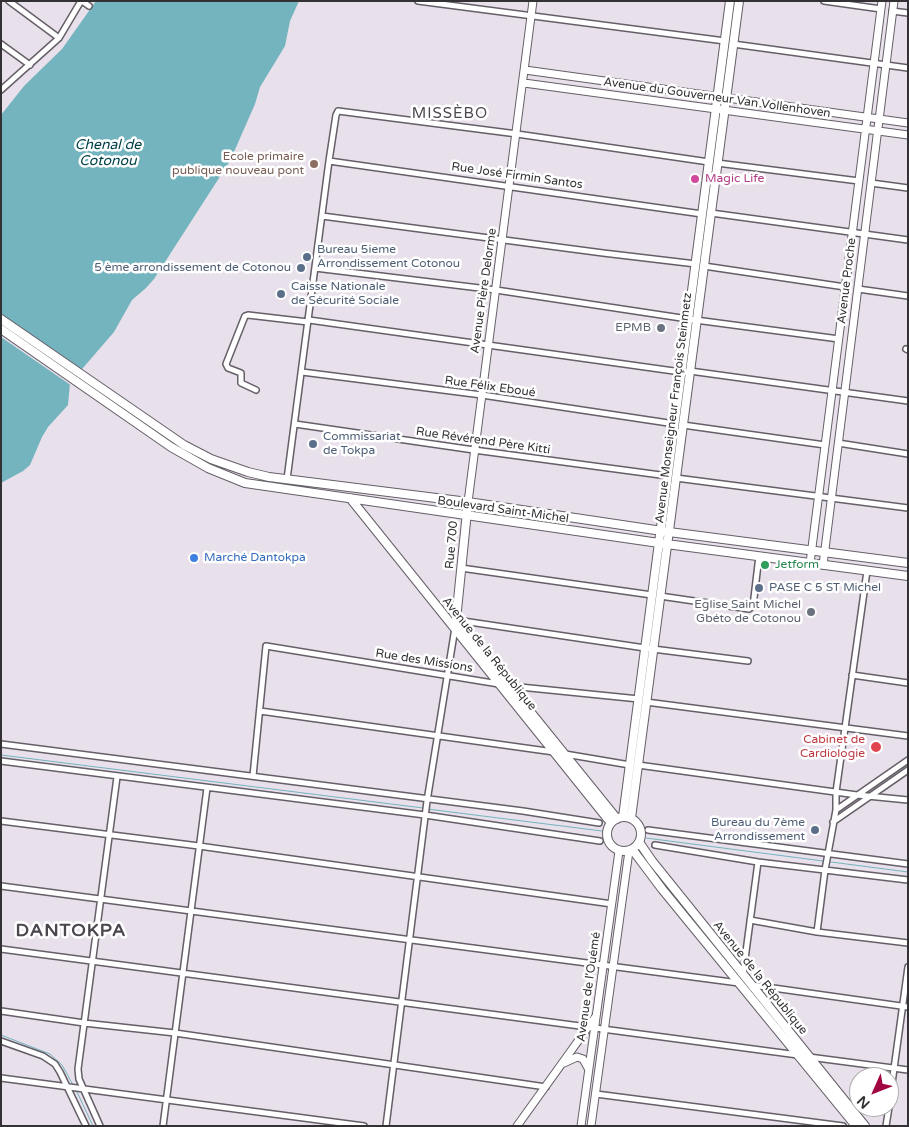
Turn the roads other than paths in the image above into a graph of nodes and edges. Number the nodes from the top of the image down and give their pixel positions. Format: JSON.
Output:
{"nodes":[{"id":1,"x":9,"y":1,"type":"edge"},
{"id":2,"x":81,"y":1,"type":"edge"},
{"id":3,"x":418,"y":1,"type":"edge"},
{"id":4,"x":534,"y":1,"type":"edge"},
{"id":5,"x":730,"y":1,"type":"edge"},
{"id":6,"x":739,"y":1,"type":"edge"},
{"id":7,"x":824,"y":1,"type":"edge"},
{"id":8,"x":894,"y":1,"type":"edge"},
{"id":9,"x":832,"y":2,"type":"edge"},
{"id":10,"x":882,"y":5,"type":"edge"},
{"id":11,"x":89,"y":6,"type":"dead end"},
{"id":12,"x":892,"y":11,"type":"junction"},
{"id":13,"x":908,"y":13,"type":"edge"},
{"id":14,"x":532,"y":15,"type":"junction"},
{"id":15,"x":59,"y":38,"type":"junction"},
{"id":16,"x":725,"y":41,"type":"junction"},
{"id":17,"x":1,"y":44,"type":"edge"},
{"id":18,"x":733,"y":44,"type":"junction"},
{"id":19,"x":874,"y":64,"type":"junction"},
{"id":20,"x":30,"y":65,"type":"junction"},
{"id":21,"x":886,"y":65,"type":"junction"},
{"id":22,"x":908,"y":68,"type":"edge"},
{"id":23,"x":525,"y":70,"type":"junction"},
{"id":24,"x":524,"y":83,"type":"junction"},
{"id":25,"x":1,"y":90,"type":"edge"},
{"id":26,"x":717,"y":96,"type":"junction"},
{"id":27,"x":726,"y":97,"type":"junction"},
{"id":28,"x":716,"y":108,"type":"junction"},
{"id":29,"x":724,"y":109,"type":"junction"},
{"id":30,"x":867,"y":116,"type":"junction"},
{"id":31,"x":879,"y":118,"type":"junction"},
{"id":32,"x":908,"y":122,"type":"edge"},
{"id":33,"x":866,"y":128,"type":"junction"},
{"id":34,"x":877,"y":131,"type":"junction"},
{"id":35,"x":517,"y":134,"type":"junction"},
{"id":36,"x":908,"y":135,"type":"edge"},
{"id":37,"x":328,"y":161,"type":"junction"},
{"id":38,"x":709,"y":162,"type":"junction"},
{"id":39,"x":717,"y":163,"type":"junction"},
{"id":40,"x":859,"y":181,"type":"junction"},
{"id":41,"x":871,"y":182,"type":"junction"},
{"id":42,"x":510,"y":185,"type":"junction"},
{"id":43,"x":908,"y":188,"type":"edge"},
{"id":44,"x":711,"y":213,"type":"junction"},
{"id":45,"x":702,"y":214,"type":"junction"},
{"id":46,"x":322,"y":216,"type":"junction"},
{"id":47,"x":852,"y":233,"type":"junction"},
{"id":48,"x":864,"y":234,"type":"junction"},
{"id":49,"x":503,"y":239,"type":"junction"},
{"id":50,"x":908,"y":240,"type":"edge"},
{"id":51,"x":700,"y":265,"type":"junction"},
{"id":52,"x":316,"y":268,"type":"junction"},
{"id":53,"x":845,"y":287,"type":"junction"},
{"id":54,"x":858,"y":289,"type":"junction"},
{"id":55,"x":496,"y":290,"type":"junction"},
{"id":56,"x":908,"y":296,"type":"edge"},
{"id":57,"x":1,"y":319,"type":"edge"},
{"id":58,"x":692,"y":320,"type":"junction"},
{"id":59,"x":308,"y":321,"type":"junction"},
{"id":60,"x":1,"y":329,"type":"edge"},
{"id":61,"x":839,"y":339,"type":"junction"},
{"id":62,"x":488,"y":344,"type":"junction"},
{"id":63,"x":686,"y":371,"type":"junction"},
{"id":64,"x":302,"y":372,"type":"junction"},
{"id":65,"x":256,"y":390,"type":"dead end"},
{"id":66,"x":832,"y":391,"type":"junction"},
{"id":67,"x":845,"y":392,"type":"junction"},
{"id":68,"x":482,"y":396,"type":"junction"},
{"id":69,"x":908,"y":401,"type":"edge"},
{"id":70,"x":295,"y":424,"type":"junction"},
{"id":71,"x":679,"y":425,"type":"junction"},
{"id":72,"x":838,"y":443,"type":"junction"},
{"id":73,"x":825,"y":445,"type":"junction"},
{"id":74,"x":474,"y":450,"type":"junction"},
{"id":75,"x":908,"y":454,"type":"edge"},
{"id":76,"x":672,"y":477,"type":"junction"},
{"id":77,"x":287,"y":479,"type":"junction"},
{"id":78,"x":818,"y":496,"type":"junction"},
{"id":79,"x":350,"y":498,"type":"junction"},
{"id":80,"x":832,"y":498,"type":"junction"},
{"id":81,"x":468,"y":502,"type":"junction"},
{"id":82,"x":908,"y":508,"type":"edge"},
{"id":83,"x":466,"y":516,"type":"junction"},
{"id":84,"x":665,"y":531,"type":"junction"},
{"id":85,"x":663,"y":544,"type":"junction"},
{"id":86,"x":812,"y":550,"type":"junction"},
{"id":87,"x":825,"y":552,"type":"junction"},
{"id":88,"x":759,"y":556,"type":"junction"},
{"id":89,"x":810,"y":563,"type":"junction"},
{"id":90,"x":908,"y":563,"type":"edge"},
{"id":91,"x":823,"y":564,"type":"junction"},
{"id":92,"x":461,"y":568,"type":"junction"},
{"id":93,"x":867,"y":571,"type":"junction"},
{"id":94,"x":908,"y":576,"type":"edge"},
{"id":95,"x":656,"y":596,"type":"junction"},
{"id":96,"x":456,"y":620,"type":"junction"},
{"id":97,"x":454,"y":629,"type":"junction"},
{"id":98,"x":649,"y":649,"type":"junction"},
{"id":99,"x":748,"y":661,"type":"dead end"},
{"id":100,"x":447,"y":675,"type":"junction"},
{"id":101,"x":852,"y":675,"type":"junction"},
{"id":102,"x":908,"y":683,"type":"edge"},
{"id":103,"x":499,"y":684,"type":"junction"},
{"id":104,"x":509,"y":686,"type":"junction"},
{"id":105,"x":642,"y":701,"type":"junction"},
{"id":106,"x":260,"y":712,"type":"junction"},
{"id":107,"x":845,"y":729,"type":"junction"},
{"id":108,"x":437,"y":736,"type":"junction"},
{"id":109,"x":908,"y":736,"type":"edge"},
{"id":110,"x":1,"y":744,"type":"edge"},
{"id":111,"x":554,"y":752,"type":"junction"},
{"id":112,"x":564,"y":754,"type":"junction"},
{"id":113,"x":908,"y":760,"type":"edge"},
{"id":114,"x":1,"y":761,"type":"edge"},
{"id":115,"x":634,"y":765,"type":"junction"},
{"id":116,"x":908,"y":770,"type":"edge"},
{"id":117,"x":253,"y":776,"type":"junction"},
{"id":118,"x":116,"y":777,"type":"junction"},
{"id":119,"x":207,"y":788,"type":"junction"},
{"id":120,"x":836,"y":792,"type":"junction"},
{"id":121,"x":857,"y":796,"type":"junction"},
{"id":122,"x":869,"y":797,"type":"junction"},
{"id":123,"x":427,"y":800,"type":"junction"},
{"id":124,"x":908,"y":800,"type":"edge"},
{"id":125,"x":836,"y":810,"type":"junction"},
{"id":126,"x":425,"y":814,"type":"junction"},
{"id":127,"x":620,"y":819,"type":"junction"},
{"id":128,"x":1,"y":821,"type":"edge"},
{"id":129,"x":832,"y":822,"type":"junction"},
{"id":130,"x":599,"y":823,"type":"dead end"},
{"id":131,"x":648,"y":830,"type":"dead end"},
{"id":132,"x":109,"y":834,"type":"junction"},
{"id":133,"x":600,"y":841,"type":"dead end"},
{"id":134,"x":639,"y":842,"type":"junction"},
{"id":135,"x":655,"y":845,"type":"dead end"},
{"id":136,"x":199,"y":846,"type":"junction"},
{"id":137,"x":631,"y":850,"type":"junction"},
{"id":138,"x":619,"y":851,"type":"junction"},
{"id":139,"x":828,"y":854,"type":"junction"},
{"id":140,"x":758,"y":862,"type":"junction"},
{"id":141,"x":908,"y":864,"type":"edge"},
{"id":142,"x":825,"y":870,"type":"junction"},
{"id":143,"x":417,"y":877,"type":"junction"},
{"id":144,"x":908,"y":880,"type":"edge"},
{"id":145,"x":1,"y":886,"type":"edge"},
{"id":146,"x":100,"y":900,"type":"junction"},
{"id":147,"x":612,"y":904,"type":"junction"},
{"id":148,"x":191,"y":911,"type":"junction"},
{"id":149,"x":750,"y":920,"type":"junction"},
{"id":150,"x":817,"y":932,"type":"junction"},
{"id":151,"x":409,"y":941,"type":"junction"},
{"id":152,"x":908,"y":943,"type":"edge"},
{"id":153,"x":1,"y":949,"type":"edge"},
{"id":154,"x":92,"y":962,"type":"junction"},
{"id":155,"x":604,"y":965,"type":"junction"},
{"id":156,"x":613,"y":966,"type":"junction"},
{"id":157,"x":908,"y":967,"type":"edge"},
{"id":158,"x":183,"y":974,"type":"junction"},
{"id":159,"x":743,"y":974,"type":"junction"},
{"id":160,"x":740,"y":983,"type":"junction"},
{"id":161,"x":752,"y":985,"type":"junction"},
{"id":162,"x":402,"y":1002,"type":"junction"},
{"id":163,"x":905,"y":1006,"type":"edge"},
{"id":164,"x":1,"y":1011,"type":"edge"},
{"id":165,"x":84,"y":1023,"type":"junction"},
{"id":166,"x":591,"y":1028,"type":"junction"},
{"id":167,"x":604,"y":1030,"type":"junction"},
{"id":168,"x":175,"y":1034,"type":"junction"},
{"id":169,"x":1,"y":1041,"type":"edge"},
{"id":170,"x":798,"y":1056,"type":"junction"},
{"id":171,"x":810,"y":1058,"type":"junction"},
{"id":172,"x":394,"y":1064,"type":"junction"},
{"id":173,"x":561,"y":1065,"type":"junction"},
{"id":174,"x":879,"y":1067,"type":"edge"},
{"id":175,"x":894,"y":1067,"type":"edge"},
{"id":176,"x":589,"y":1070,"type":"junction"},
{"id":177,"x":1,"y":1078,"type":"edge"},
{"id":178,"x":68,"y":1087,"type":"junction"},
{"id":179,"x":546,"y":1087,"type":"junction"},
{"id":180,"x":82,"y":1089,"type":"junction"},
{"id":181,"x":596,"y":1094,"type":"junction"},
{"id":182,"x":166,"y":1099,"type":"junction"},
{"id":183,"x":86,"y":1126,"type":"edge"},
{"id":184,"x":100,"y":1126,"type":"edge"},
{"id":185,"x":163,"y":1126,"type":"edge"},
{"id":186,"x":364,"y":1126,"type":"edge"},
{"id":187,"x":386,"y":1126,"type":"edge"},
{"id":188,"x":517,"y":1126,"type":"edge"},
{"id":189,"x":581,"y":1126,"type":"edge"},
{"id":190,"x":592,"y":1126,"type":"edge"},
{"id":191,"x":843,"y":1126,"type":"edge"},
{"id":192,"x":856,"y":1126,"type":"edge"},
{"id":193,"x":865,"y":1126,"type":"edge"}],
"edges":[{"from":1,"to":15,"type":"street"},
{"from":2,"to":11,"type":"street"},
{"from":2,"to":15,"type":"street"},
{"from":3,"to":14,"type":"street"},
{"from":4,"to":14,"type":"main road","name":"Avenue Pière Delorme"},
{"from":5,"to":16,"type":"main road","name":"Avenue Monseigneur François Steinmetz"},
{"from":6,"to":18,"type":"main road","name":"Avenue Monseigneur François Steinmetz"},
{"from":7,"to":9,"type":"street"},
{"from":8,"to":12,"type":"main road","name":"Avenue Proche"},
{"from":9,"to":10,"type":"street"},
{"from":10,"to":19,"type":"main road","name":"Avenue Proche"},
{"from":12,"to":13,"type":"street"},
{"from":12,"to":21,"type":"main road","name":"Avenue Proche"},
{"from":14,"to":16,"type":"street"},
{"from":14,"to":23,"type":"main road","name":"Avenue Pière Delorme"},
{"from":15,"to":20,"type":"street"},
{"from":16,"to":26,"type":"main road","name":"Avenue Monseigneur François Steinmetz"},
{"from":17,"to":20,"type":"street"},
{"from":18,"to":19,"type":"street"},
{"from":18,"to":27,"type":"main road","name":"Avenue Monseigneur François Steinmetz"},
{"from":19,"to":21,"type":"street"},
{"from":19,"to":30,"type":"main road","name":"Avenue Proche"},
{"from":20,"to":25,"type":"street"},
{"from":21,"to":22,"type":"street"},
{"from":21,"to":31,"type":"main road","name":"Avenue Proche"},
{"from":23,"to":24,"type":"main road","name":"Avenue Pière Delorme"},
{"from":23,"to":26,"type":"main road","name":"Avenue du Gouverneur Van Vollenhoven"},
{"from":24,"to":28,"type":"main road","name":"Avenue du Gouverneur Van Vollenhoven"},
{"from":24,"to":35,"type":"main road","name":"Avenue Pière Delorme"},
{"from":26,"to":27,"type":"main road","name":"Avenue du Gouverneur Van Vollenhoven"},
{"from":26,"to":28,"type":"main road","name":"Avenue Monseigneur François Steinmetz"},
{"from":27,"to":29,"type":"main road","name":"Avenue Monseigneur François Steinmetz"},
{"from":27,"to":30,"type":"main road","name":"Avenue du Gouverneur Van Vollenhoven"},
{"from":28,"to":29,"type":"main road","name":"Avenue du Gouverneur Van Vollenhoven"},
{"from":28,"to":38,"type":"main road","name":"Avenue Monseigneur François Steinmetz"},
{"from":29,"to":33,"type":"main road","name":"Avenue du Gouverneur Van Vollenhoven"},
{"from":29,"to":39,"type":"main road","name":"Avenue Monseigneur François Steinmetz"},
{"from":30,"to":31,"type":"main road","name":"Avenue du Gouverneur Van Vollenhoven"},
{"from":30,"to":33,"type":"main road","name":"Avenue Proche"},
{"from":31,"to":32,"type":"main road","name":"Avenue du Gouverneur Van Vollenhoven"},
{"from":31,"to":34,"type":"main road","name":"Avenue Proche"},
{"from":33,"to":34,"type":"main road","name":"Avenue du Gouverneur Van Vollenhoven"},
{"from":33,"to":40,"type":"main road","name":"Avenue Proche"},
{"from":34,"to":36,"type":"main road","name":"Avenue du Gouverneur Van Vollenhoven"},
{"from":34,"to":41,"type":"main road","name":"Avenue Proche"},
{"from":35,"to":37,"type":"street"},
{"from":35,"to":38,"type":"street"},
{"from":35,"to":42,"type":"main road","name":"Avenue Pière Delorme"},
{"from":37,"to":42,"type":"street","name":"Rue José Firmin Santos"},
{"from":37,"to":46,"type":"street"},
{"from":38,"to":45,"type":"main road","name":"Avenue Monseigneur François Steinmetz"},
{"from":39,"to":40,"type":"street"},
{"from":39,"to":44,"type":"main road","name":"Avenue Monseigneur François Steinmetz"},
{"from":40,"to":47,"type":"main road","name":"Avenue Proche"},
{"from":41,"to":43,"type":"street"},
{"from":41,"to":48,"type":"main road","name":"Avenue Proche"},
{"from":42,"to":45,"type":"street","name":"Rue José Firmin Santos"},
{"from":42,"to":49,"type":"main road","name":"Avenue Pière Delorme"},
{"from":44,"to":47,"type":"street"},
{"from":44,"to":51,"type":"main road","name":"Avenue Monseigneur François Steinmetz"},
{"from":45,"to":51,"type":"main road","name":"Avenue Monseigneur François Steinmetz"},
{"from":46,"to":49,"type":"street"},
{"from":46,"to":52,"type":"street"},
{"from":47,"to":48,"type":"street"},
{"from":47,"to":53,"type":"main road","name":"Avenue Proche"},
{"from":48,"to":50,"type":"street"},
{"from":48,"to":54,"type":"main road","name":"Avenue Proche"},
{"from":49,"to":51,"type":"street"},
{"from":49,"to":55,"type":"main road","name":"Avenue Pière Delorme"},
{"from":51,"to":53,"type":"street"},
{"from":51,"to":58,"type":"main road","name":"Avenue Monseigneur François Steinmetz"},
{"from":52,"to":55,"type":"street"},
{"from":52,"to":59,"type":"street"},
{"from":53,"to":61,"type":"main road","name":"Avenue Proche"},
{"from":54,"to":56,"type":"street"},
{"from":54,"to":67,"type":"main road","name":"Avenue Proche"},
{"from":55,"to":58,"type":"street"},
{"from":55,"to":62,"type":"main road","name":"Avenue Pière Delorme"},
{"from":57,"to":77,"type":"main road","name":"Boulevard Saint-Michel"},
{"from":58,"to":61,"type":"street"},
{"from":58,"to":63,"type":"main road","name":"Avenue Monseigneur François Steinmetz"},
{"from":59,"to":62,"type":"street"},
{"from":59,"to":64,"type":"street"},
{"from":59,"to":65,"type":"street"},
{"from":60,"to":79,"type":"main road","name":"Boulevard Saint-Michel"},
{"from":61,"to":66,"type":"main road","name":"Avenue Proche"},
{"from":62,"to":63,"type":"street"},
{"from":62,"to":68,"type":"main road","name":"Avenue Pière Delorme"},
{"from":63,"to":66,"type":"street"},
{"from":63,"to":71,"type":"main road","name":"Avenue Monseigneur François Steinmetz"},
{"from":64,"to":68,"type":"street","name":"Rue Félix Eboué"},
{"from":64,"to":70,"type":"street"},
{"from":66,"to":67,"type":"street"},
{"from":66,"to":73,"type":"main road","name":"Avenue Proche"},
{"from":67,"to":69,"type":"street"},
{"from":67,"to":72,"type":"main road","name":"Avenue Proche"},
{"from":68,"to":71,"type":"street","name":"Rue Félix Eboué"},
{"from":68,"to":74,"type":"main road","name":"Avenue Pière Delorme"},
{"from":70,"to":74,"type":"street","name":"Rue Révérend Père Kitti"},
{"from":70,"to":77,"type":"street"},
{"from":71,"to":73,"type":"street","name":"Rue Félix Eboué"},
{"from":71,"to":76,"type":"main road","name":"Avenue Monseigneur François Steinmetz"},
{"from":72,"to":75,"type":"street"},
{"from":72,"to":80,"type":"main road","name":"Avenue Proche"},
{"from":73,"to":78,"type":"main road","name":"Avenue Proche"},
{"from":74,"to":76,"type":"street","name":"Rue Révérend Père Kitti"},
{"from":74,"to":81,"type":"main road","name":"Avenue Pière Delorme"},
{"from":76,"to":78,"type":"street","name":"Rue Révérend Père Kitti"},
{"from":76,"to":84,"type":"main road","name":"Avenue Monseigneur François Steinmetz"},
{"from":77,"to":81,"type":"main road","name":"Boulevard Saint-Michel"},
{"from":78,"to":80,"type":"street","name":"Rue Révérend Père Kitti"},
{"from":78,"to":86,"type":"main road","name":"Avenue Proche"},
{"from":79,"to":83,"type":"main road","name":"Boulevard Saint-Michel"},
{"from":79,"to":97,"type":"main road","name":"Avenue de la République"},
{"from":80,"to":82,"type":"street","name":"Rue Révérend Père Kitti"},
{"from":80,"to":87,"type":"main road","name":"Avenue Proche"},
{"from":81,"to":83,"type":"main road","name":"Rue 700"},
{"from":81,"to":84,"type":"main road","name":"Boulevard Saint-Michel"},
{"from":83,"to":85,"type":"main road","name":"Boulevard Saint-Michel"},
{"from":83,"to":92,"type":"main road","name":"Rue 700"},
{"from":84,"to":85,"type":"main road","name":"Avenue Monseigneur François Steinmetz"},
{"from":84,"to":86,"type":"main road","name":"Boulevard Saint-Michel"},
{"from":85,"to":88,"type":"main road","name":"Boulevard Saint-Michel"},
{"from":85,"to":95,"type":"main road","name":"Avenue Monseigneur François Steinmetz"},
{"from":86,"to":87,"type":"main road","name":"Boulevard Saint-Michel"},
{"from":86,"to":89,"type":"main road","name":"Avenue Proche"},
{"from":87,"to":90,"type":"main road","name":"Boulevard Saint-Michel"},
{"from":87,"to":91,"type":"main road","name":"Avenue Proche"},
{"from":88,"to":89,"type":"main road","name":"Boulevard Saint-Michel"},
{"from":88,"to":95,"type":"street"},
{"from":89,"to":91,"type":"main road","name":"Boulevard Saint-Michel"},
{"from":91,"to":93,"type":"main road","name":"Boulevard Saint-Michel"},
{"from":92,"to":95,"type":"street"},
{"from":92,"to":96,"type":"main road","name":"Rue 700"},
{"from":93,"to":94,"type":"main road","name":"Boulevard Saint-Michel"},
{"from":93,"to":101,"type":"street"},
{"from":95,"to":98,"type":"main road","name":"Avenue Monseigneur François Steinmetz"},
{"from":96,"to":97,"type":"street"},
{"from":96,"to":98,"type":"street"},
{"from":96,"to":104,"type":"main road","name":"Avenue de la République"},
{"from":97,"to":100,"type":"street"},
{"from":97,"to":103,"type":"main road","name":"Avenue de la République"},
{"from":98,"to":99,"type":"street"},
{"from":98,"to":105,"type":"main road","name":"Avenue Monseigneur François Steinmetz"},
{"from":100,"to":103,"type":"street","name":"Rue des Missions"},
{"from":100,"to":106,"type":"street","name":"Rue des Missions"},
{"from":100,"to":108,"type":"street"},
{"from":101,"to":102,"type":"street"},
{"from":101,"to":107,"type":"street"},
{"from":103,"to":104,"type":"street","name":"Rue des Missions"},
{"from":103,"to":111,"type":"main road","name":"Avenue de la République"},
{"from":104,"to":105,"type":"street","name":"Rue des Missions"},
{"from":104,"to":112,"type":"main road","name":"Avenue de la République"},
{"from":105,"to":107,"type":"street","name":"Rue des Missions"},
{"from":105,"to":115,"type":"main road","name":"Avenue Monseigneur François Steinmetz"},
{"from":106,"to":108,"type":"street"},
{"from":106,"to":117,"type":"street"},
{"from":107,"to":109,"type":"street","name":"Rue des Missions"},
{"from":107,"to":120,"type":"street"},
{"from":108,"to":111,"type":"street"},
{"from":108,"to":123,"type":"street"},
{"from":110,"to":117,"type":"street"},
{"from":111,"to":112,"type":"street"},
{"from":111,"to":127,"type":"main road","name":"Avenue de la République"},
{"from":112,"to":115,"type":"street"},
{"from":112,"to":127,"type":"main road","name":"Avenue de la République"},
{"from":113,"to":121,"type":"street"},
{"from":114,"to":118,"type":"street"},
{"from":115,"to":120,"type":"street"},
{"from":115,"to":127,"type":"main road","name":"Avenue Monseigneur François Steinmetz"},
{"from":116,"to":122,"type":"street"},
{"from":117,"to":123,"type":"street"},
{"from":118,"to":119,"type":"street"},
{"from":118,"to":132,"type":"street"},
{"from":119,"to":126,"type":"street"},
{"from":119,"to":136,"type":"street"},
{"from":120,"to":121,"type":"street"},
{"from":120,"to":125,"type":"street"},
{"from":121,"to":122,"type":"street"},
{"from":121,"to":125,"type":"street"},
{"from":122,"to":124,"type":"street"},
{"from":122,"to":129,"type":"street"},
{"from":123,"to":126,"type":"street"},
{"from":123,"to":130,"type":"street"},
{"from":125,"to":129,"type":"street"},
{"from":126,"to":133,"type":"street"},
{"from":126,"to":143,"type":"street"},
{"from":127,"to":134,"type":"main road"},
{"from":127,"to":138,"type":"main road"},
{"from":128,"to":132,"type":"street"},
{"from":129,"to":139,"type":"street"},
{"from":131,"to":139,"type":"street"},
{"from":132,"to":136,"type":"street"},
{"from":132,"to":146,"type":"street"},
{"from":134,"to":137,"type":"main road"},
{"from":134,"to":159,"type":"main road","name":"Avenue de la République"},
{"from":135,"to":140,"type":"street"},
{"from":136,"to":143,"type":"street"},
{"from":136,"to":148,"type":"street"},
{"from":137,"to":138,"type":"main road"},
{"from":137,"to":156,"type":"main road","name":"Avenue de l'Ouémé"},
{"from":137,"to":160,"type":"main road","name":"Avenue de la République"},
{"from":138,"to":147,"type":"main road","name":"Avenue de l'Ouémé"},
{"from":139,"to":141,"type":"street"},
{"from":139,"to":142,"type":"street"},
{"from":140,"to":142,"type":"street"},
{"from":140,"to":149,"type":"street"},
{"from":142,"to":144,"type":"street"},
{"from":142,"to":150,"type":"street"},
{"from":143,"to":147,"type":"street"},
{"from":143,"to":151,"type":"street"},
{"from":145,"to":146,"type":"street"},
{"from":146,"to":148,"type":"street"},
{"from":146,"to":154,"type":"street"},
{"from":147,"to":155,"type":"main road","name":"Avenue de l'Ouémé"},
{"from":148,"to":151,"type":"street"},
{"from":148,"to":158,"type":"street"},
{"from":149,"to":150,"type":"street"},
{"from":149,"to":159,"type":"street"},
{"from":150,"to":152,"type":"street"},
{"from":151,"to":155,"type":"street"},
{"from":151,"to":162,"type":"street"},
{"from":153,"to":154,"type":"street"},
{"from":154,"to":158,"type":"street"},
{"from":154,"to":165,"type":"street"},
{"from":155,"to":156,"type":"street"},
{"from":155,"to":166,"type":"main road","name":"Avenue de l'Ouémé"},
{"from":156,"to":160,"type":"street"},
{"from":156,"to":167,"type":"main road","name":"Avenue de l'Ouémé"},
{"from":157,"to":163,"type":"street"},
{"from":158,"to":162,"type":"street"},
{"from":158,"to":168,"type":"street"},
{"from":159,"to":161,"type":"main road","name":"Avenue de la République"},
{"from":160,"to":170,"type":"main road","name":"Avenue de la République"},
{"from":161,"to":163,"type":"street"},
{"from":161,"to":171,"type":"main road","name":"Avenue de la République"},
{"from":162,"to":166,"type":"street"},
{"from":162,"to":172,"type":"street"},
{"from":163,"to":175,"type":"street"},
{"from":164,"to":165,"type":"street"},
{"from":165,"to":168,"type":"street"},
{"from":165,"to":180,"type":"street"},
{"from":166,"to":167,"type":"street"},
{"from":166,"to":173,"type":"main road"},
{"from":166,"to":176,"type":"main road","name":"Avenue de l'Ouémé"},
{"from":167,"to":170,"type":"street"},
{"from":167,"to":181,"type":"main road","name":"Avenue de l'Ouémé"},
{"from":168,"to":172,"type":"street"},
{"from":168,"to":182,"type":"street"},
{"from":169,"to":178,"type":"street"},
{"from":170,"to":171,"type":"street"},
{"from":170,"to":192,"type":"main road","name":"Avenue de la République"},
{"from":171,"to":174,"type":"street"},
{"from":171,"to":193,"type":"main road","name":"Avenue de la République"},
{"from":172,"to":179,"type":"street"},
{"from":172,"to":187,"type":"street"},
{"from":173,"to":176,"type":"main road"},
{"from":173,"to":179,"type":"main road"},
{"from":176,"to":189,"type":"main road","name":"Avenue de l'Ouémé"},
{"from":177,"to":178,"type":"street"},
{"from":178,"to":180,"type":"street"},
{"from":178,"to":183,"type":"street"},
{"from":179,"to":188,"type":"main road"},
{"from":180,"to":182,"type":"street"},
{"from":180,"to":184,"type":"street"},
{"from":181,"to":190,"type":"main road","name":"Avenue de l'Ouémé"},
{"from":181,"to":191,"type":"street"},
{"from":182,"to":185,"type":"street"},
{"from":182,"to":186,"type":"street"}]}
